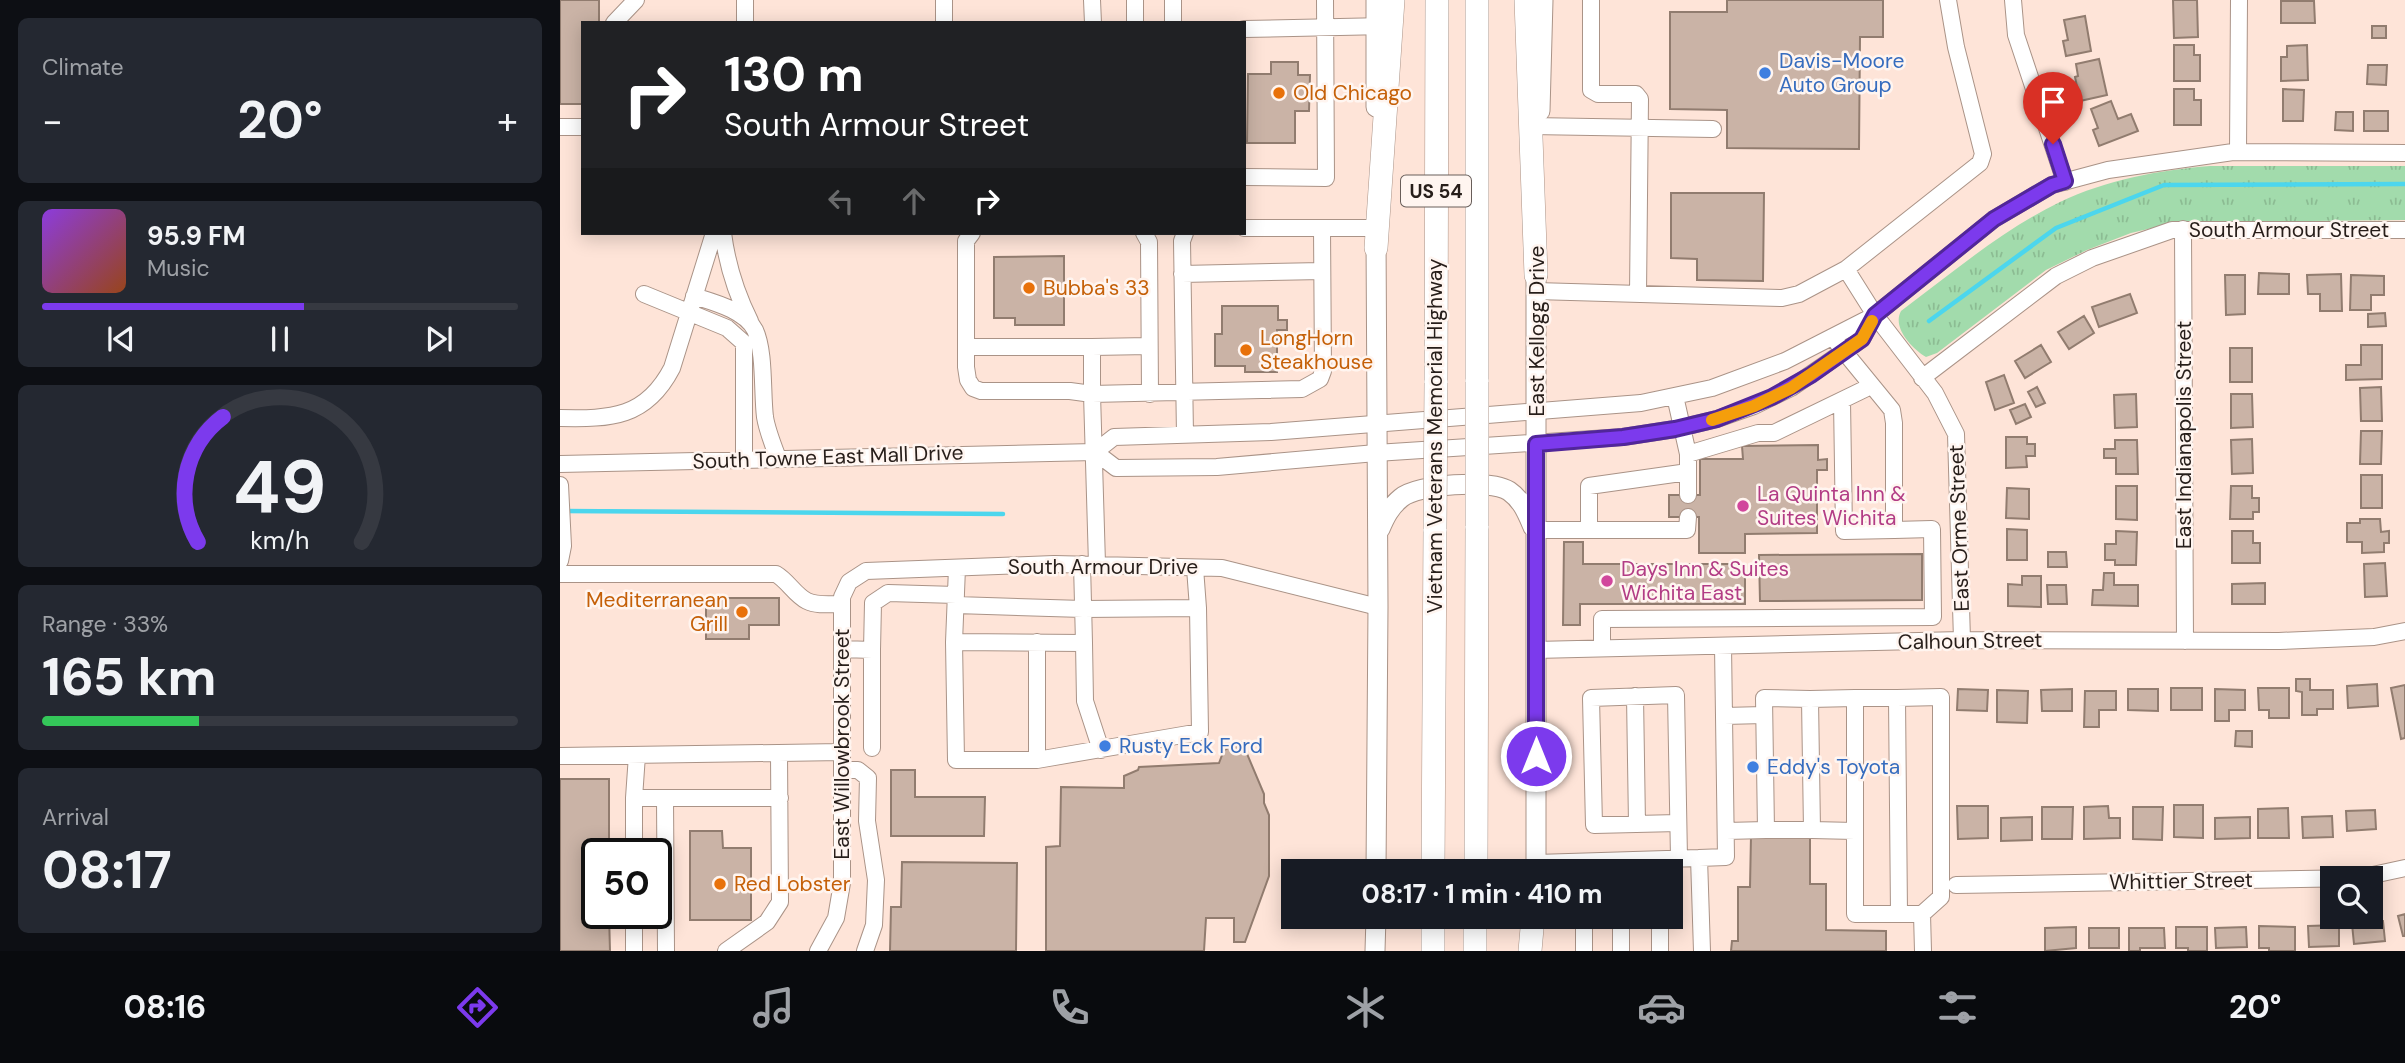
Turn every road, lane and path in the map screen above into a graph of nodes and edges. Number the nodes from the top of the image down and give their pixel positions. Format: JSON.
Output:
{"nodes":[{"id":1,"x":636,"y":0,"type":"edge"},
{"id":2,"x":745,"y":0,"type":"edge"},
{"id":3,"x":944,"y":0,"type":"edge"},
{"id":4,"x":1092,"y":0,"type":"edge"},
{"id":5,"x":1135,"y":0,"type":"edge"},
{"id":6,"x":1173,"y":0,"type":"edge"},
{"id":7,"x":1325,"y":0,"type":"edge"},
{"id":8,"x":1376,"y":0,"type":"edge"},
{"id":9,"x":1393,"y":0,"type":"edge"},
{"id":10,"x":1437,"y":0,"type":"edge"},
{"id":11,"x":1477,"y":0,"type":"edge"},
{"id":12,"x":1526,"y":0,"type":"edge"},
{"id":13,"x":1543,"y":0,"type":"edge"},
{"id":14,"x":1591,"y":0,"type":"edge"},
{"id":15,"x":1948,"y":0,"type":"edge"},
{"id":16,"x":2013,"y":0,"type":"edge"},
{"id":17,"x":2239,"y":0,"type":"edge"},
{"id":18,"x":616,"y":21,"type":"edge"},
{"id":19,"x":745,"y":21,"type":"edge"},
{"id":20,"x":944,"y":21,"type":"edge"},
{"id":21,"x":1093,"y":21,"type":"edge"},
{"id":22,"x":1135,"y":21,"type":"edge"},
{"id":23,"x":1173,"y":21,"type":"edge"},
{"id":24,"x":1384,"y":27,"type":"junction"},
{"id":25,"x":1246,"y":29,"type":"edge"},
{"id":26,"x":1325,"y":29,"type":"junction"},
{"id":27,"x":1535,"y":126,"type":"junction"},
{"id":28,"x":560,"y":127,"type":"edge"},
{"id":29,"x":581,"y":127,"type":"edge"},
{"id":30,"x":1640,"y":128,"type":"junction"},
{"id":31,"x":1713,"y":129,"type":"dead end"},
{"id":32,"x":2238,"y":152,"type":"junction"},
{"id":33,"x":2405,"y":153,"type":"edge"},
{"id":34,"x":1246,"y":177,"type":"edge"},
{"id":35,"x":2065,"y":181,"type":"junction"},
{"id":36,"x":1246,"y":228,"type":"edge"},
{"id":37,"x":1322,"y":228,"type":"junction"},
{"id":38,"x":2183,"y":229,"type":"junction"},
{"id":39,"x":2405,"y":230,"type":"edge"},
{"id":40,"x":712,"y":235,"type":"edge"},
{"id":41,"x":723,"y":235,"type":"edge"},
{"id":42,"x":970,"y":235,"type":"edge"},
{"id":43,"x":1145,"y":235,"type":"edge"},
{"id":44,"x":1184,"y":235,"type":"edge"},
{"id":45,"x":1376,"y":238,"type":"junction"},
{"id":46,"x":1846,"y":269,"type":"junction"},
{"id":47,"x":1322,"y":271,"type":"junction"},
{"id":48,"x":1182,"y":275,"type":"junction"},
{"id":49,"x":1536,"y":283,"type":"junction"},
{"id":50,"x":644,"y":294,"type":"dead end"},
{"id":51,"x":1638,"y":294,"type":"junction"},
{"id":52,"x":694,"y":296,"type":"junction"},
{"id":53,"x":689,"y":313,"type":"junction"},
{"id":54,"x":1875,"y":315,"type":"junction"},
{"id":55,"x":755,"y":329,"type":"junction"},
{"id":56,"x":1832,"y":337,"type":"junction"},
{"id":57,"x":1149,"y":346,"type":"junction"},
{"id":58,"x":967,"y":347,"type":"junction"},
{"id":59,"x":1092,"y":347,"type":"junction"},
{"id":60,"x":1844,"y":352,"type":"junction"},
{"id":61,"x":1922,"y":378,"type":"junction"},
{"id":62,"x":1871,"y":386,"type":"junction"},
{"id":63,"x":1184,"y":393,"type":"junction"},
{"id":64,"x":1092,"y":394,"type":"junction"},
{"id":65,"x":1150,"y":394,"type":"junction"},
{"id":66,"x":1675,"y":396,"type":"junction"},
{"id":67,"x":1842,"y":401,"type":"junction"},
{"id":68,"x":1536,"y":411,"type":"junction"},
{"id":69,"x":560,"y":418,"type":"edge"},
{"id":70,"x":1376,"y":423,"type":"junction"},
{"id":71,"x":1682,"y":428,"type":"junction"},
{"id":72,"x":1185,"y":435,"type":"junction"},
{"id":73,"x":1536,"y":444,"type":"junction"},
{"id":74,"x":1095,"y":452,"type":"junction"},
{"id":75,"x":1376,"y":453,"type":"junction"},
{"id":76,"x":1688,"y":454,"type":"junction"},
{"id":77,"x":778,"y":458,"type":"junction"},
{"id":78,"x":744,"y":459,"type":"junction"},
{"id":79,"x":560,"y":464,"type":"edge"},
{"id":80,"x":1688,"y":472,"type":"junction"},
{"id":81,"x":560,"y":485,"type":"edge"},
{"id":82,"x":1688,"y":495,"type":"dead end"},
{"id":83,"x":1688,"y":517,"type":"dead end"},
{"id":84,"x":1589,"y":530,"type":"junction"},
{"id":85,"x":1894,"y":530,"type":"junction"},
{"id":86,"x":1536,"y":532,"type":"junction"},
{"id":87,"x":561,"y":535,"type":"edge"},
{"id":88,"x":1377,"y":535,"type":"junction"},
{"id":89,"x":560,"y":561,"type":"edge"},
{"id":90,"x":1090,"y":564,"type":"junction"},
{"id":91,"x":957,"y":568,"type":"junction"},
{"id":92,"x":1195,"y":568,"type":"junction"},
{"id":93,"x":560,"y":574,"type":"edge"},
{"id":94,"x":956,"y":600,"type":"junction"},
{"id":95,"x":842,"y":604,"type":"junction"},
{"id":96,"x":1378,"y":607,"type":"junction"},
{"id":97,"x":1198,"y":608,"type":"junction"},
{"id":98,"x":1083,"y":610,"type":"junction"},
{"id":99,"x":1737,"y":618,"type":"junction"},
{"id":100,"x":1898,"y":618,"type":"junction"},
{"id":101,"x":2405,"y":631,"type":"edge"},
{"id":102,"x":1962,"y":640,"type":"junction"},
{"id":103,"x":2185,"y":641,"type":"junction"},
{"id":104,"x":954,"y":642,"type":"junction"},
{"id":105,"x":1037,"y":642,"type":"junction"},
{"id":106,"x":1899,"y":642,"type":"junction"},
{"id":107,"x":1084,"y":643,"type":"junction"},
{"id":108,"x":1730,"y":646,"type":"junction"},
{"id":109,"x":1602,"y":648,"type":"junction"},
{"id":110,"x":842,"y":649,"type":"junction"},
{"id":111,"x":872,"y":650,"type":"junction"},
{"id":112,"x":1535,"y":650,"type":"junction"},
{"id":113,"x":1635,"y":696,"type":"junction"},
{"id":114,"x":1855,"y":698,"type":"junction"},
{"id":115,"x":1897,"y":698,"type":"junction"},
{"id":116,"x":1810,"y":699,"type":"junction"},
{"id":117,"x":1764,"y":715,"type":"junction"},
{"id":118,"x":1724,"y":716,"type":"junction"},
{"id":119,"x":872,"y":748,"type":"dead end"},
{"id":120,"x":1101,"y":750,"type":"junction"},
{"id":121,"x":842,"y":752,"type":"junction"},
{"id":122,"x":779,"y":753,"type":"junction"},
{"id":123,"x":637,"y":755,"type":"junction"},
{"id":124,"x":560,"y":756,"type":"edge"},
{"id":125,"x":1037,"y":760,"type":"junction"},
{"id":126,"x":842,"y":770,"type":"junction"},
{"id":127,"x":634,"y":798,"type":"junction"},
{"id":128,"x":665,"y":798,"type":"junction"},
{"id":129,"x":780,"y":798,"type":"junction"},
{"id":130,"x":1678,"y":823,"type":"junction"},
{"id":131,"x":1637,"y":824,"type":"junction"},
{"id":132,"x":1766,"y":830,"type":"junction"},
{"id":133,"x":1812,"y":830,"type":"junction"},
{"id":134,"x":1726,"y":831,"type":"junction"},
{"id":135,"x":1855,"y":831,"type":"junction"},
{"id":136,"x":634,"y":838,"type":"edge"},
{"id":137,"x":871,"y":844,"type":"junction"},
{"id":138,"x":842,"y":852,"type":"junction"},
{"id":139,"x":1679,"y":858,"type":"junction"},
{"id":140,"x":1699,"y":858,"type":"junction"},
{"id":141,"x":1376,"y":859,"type":"edge"},
{"id":142,"x":1433,"y":859,"type":"edge"},
{"id":143,"x":1476,"y":859,"type":"edge"},
{"id":144,"x":1536,"y":859,"type":"edge"},
{"id":145,"x":1663,"y":859,"type":"edge"},
{"id":146,"x":2405,"y":868,"type":"edge"},
{"id":147,"x":1956,"y":885,"type":"dead end"},
{"id":148,"x":1899,"y":914,"type":"junction"},
{"id":149,"x":1922,"y":914,"type":"junction"},
{"id":150,"x":634,"y":929,"type":"edge"},
{"id":151,"x":1376,"y":929,"type":"edge"},
{"id":152,"x":1433,"y":929,"type":"edge"},
{"id":153,"x":1475,"y":929,"type":"edge"},
{"id":154,"x":1533,"y":929,"type":"edge"},
{"id":155,"x":1536,"y":929,"type":"edge"},
{"id":156,"x":1584,"y":929,"type":"edge"},
{"id":157,"x":1621,"y":929,"type":"edge"},
{"id":158,"x":1660,"y":929,"type":"edge"},
{"id":159,"x":825,"y":949,"type":"edge"},
{"id":160,"x":634,"y":951,"type":"edge"},
{"id":161,"x":666,"y":951,"type":"edge"},
{"id":162,"x":726,"y":951,"type":"edge"},
{"id":163,"x":865,"y":951,"type":"edge"},
{"id":164,"x":1375,"y":951,"type":"edge"},
{"id":165,"x":1433,"y":951,"type":"edge"},
{"id":166,"x":1475,"y":951,"type":"edge"},
{"id":167,"x":1530,"y":951,"type":"edge"},
{"id":168,"x":1538,"y":951,"type":"edge"},
{"id":169,"x":1584,"y":951,"type":"edge"},
{"id":170,"x":1621,"y":951,"type":"edge"},
{"id":171,"x":1660,"y":951,"type":"edge"},
{"id":172,"x":1702,"y":951,"type":"edge"},
{"id":173,"x":1923,"y":951,"type":"edge"}],
"edges":[{"from":1,"to":18,"type":"street"},
{"from":2,"to":19,"type":"street"},
{"from":3,"to":20,"type":"street"},
{"from":4,"to":21,"type":"street"},
{"from":5,"to":22,"type":"street"},
{"from":6,"to":23,"type":"street"},
{"from":7,"to":26,"type":"street"},
{"from":8,"to":24,"type":"main road"},
{"from":9,"to":24,"type":"highway"},
{"from":10,"to":142,"type":"highway","name":"Vietnam Veterans Memorial Highway","number":"US 54","bridge":true},
{"from":11,"to":143,"type":"highway","name":"Vietnam Veterans Memorial Highway","number":"US 54","bridge":true},
{"from":12,"to":27,"type":"highway"},
{"from":13,"to":27,"type":"main road"},
{"from":14,"to":30,"type":"street"},
{"from":15,"to":46,"type":"street"},
{"from":16,"to":35,"type":"street"},
{"from":17,"to":32,"type":"street"},
{"from":24,"to":26,"type":"street"},
{"from":24,"to":45,"type":"highway"},
{"from":25,"to":26,"type":"street"},
{"from":26,"to":34,"type":"street"},
{"from":27,"to":30,"type":"street"},
{"from":27,"to":49,"type":"highway"},
{"from":28,"to":29,"type":"street"},
{"from":30,"to":31,"type":"street"},
{"from":30,"to":51,"type":"street"},
{"from":32,"to":33,"type":"street"},
{"from":32,"to":35,"type":"street"},
{"from":35,"to":54,"type":"street"},
{"from":36,"to":37,"type":"street"},
{"from":37,"to":45,"type":"street"},
{"from":37,"to":47,"type":"street"},
{"from":38,"to":39,"type":"street","name":"South Armour Street"},
{"from":38,"to":61,"type":"street","name":"South Armour Street"},
{"from":38,"to":103,"type":"street","name":"East Indianapolis Street"},
{"from":40,"to":52,"type":"street"},
{"from":41,"to":55,"type":"street"},
{"from":42,"to":58,"type":"street"},
{"from":43,"to":57,"type":"street"},
{"from":44,"to":48,"type":"street"},
{"from":45,"to":70,"type":"main road"},
{"from":46,"to":51,"type":"street"},
{"from":46,"to":54,"type":"street","name":"East Orme Street"},
{"from":47,"to":48,"type":"street"},
{"from":47,"to":63,"type":"street"},
{"from":48,"to":63,"type":"street"},
{"from":49,"to":51,"type":"street"},
{"from":49,"to":68,"type":"main road","name":"East Kellogg Drive"},
{"from":50,"to":53,"type":"street"},
{"from":52,"to":53,"type":"street"},
{"from":52,"to":55,"type":"street"},
{"from":53,"to":69,"type":"street"},
{"from":53,"to":78,"type":"street"},
{"from":54,"to":56,"type":"street"},
{"from":54,"to":60,"type":"street"},
{"from":54,"to":61,"type":"street","name":"East Orme Street"},
{"from":55,"to":77,"type":"street"},
{"from":56,"to":60,"type":"street"},
{"from":56,"to":66,"type":"street"},
{"from":57,"to":59,"type":"street"},
{"from":57,"to":65,"type":"street"},
{"from":58,"to":59,"type":"street"},
{"from":58,"to":64,"type":"street"},
{"from":59,"to":64,"type":"street"},
{"from":60,"to":62,"type":"street"},
{"from":60,"to":71,"type":"street"},
{"from":61,"to":102,"type":"street","name":"East Orme Street"},
{"from":62,"to":67,"type":"street"},
{"from":62,"to":85,"type":"street"},
{"from":63,"to":65,"type":"street"},
{"from":63,"to":72,"type":"street"},
{"from":64,"to":65,"type":"street"},
{"from":64,"to":74,"type":"street"},
{"from":66,"to":68,"type":"street"},
{"from":66,"to":71,"type":"street"},
{"from":67,"to":76,"type":"street"},
{"from":67,"to":85,"type":"street"},
{"from":68,"to":70,"type":"street"},
{"from":68,"to":73,"type":"main road","name":"East Kellogg Drive"},
{"from":70,"to":72,"type":"street","name":"South Towne East Mall Drive"},
{"from":70,"to":75,"type":"main road"},
{"from":71,"to":73,"type":"street"},
{"from":71,"to":76,"type":"street"},
{"from":72,"to":74,"type":"street","name":"South Towne East Mall Drive"},
{"from":73,"to":75,"type":"street"},
{"from":73,"to":86,"type":"main road","name":"East Kellogg Drive"},
{"from":74,"to":75,"type":"street","name":"South Towne East Mall Drive"},
{"from":74,"to":77,"type":"street","name":"South Towne East Mall Drive"},
{"from":74,"to":90,"type":"street"},
{"from":75,"to":88,"type":"main road"},
{"from":76,"to":80,"type":"street"},
{"from":77,"to":78,"type":"street","name":"South Towne East Mall Drive"},
{"from":78,"to":79,"type":"street","name":"South Towne East Mall Drive"},
{"from":80,"to":82,"type":"street"},
{"from":80,"to":84,"type":"street"},
{"from":81,"to":87,"type":"street"},
{"from":83,"to":84,"type":"street"},
{"from":84,"to":86,"type":"street"},
{"from":85,"to":100,"type":"street"},
{"from":86,"to":88,"type":"main road"},
{"from":86,"to":112,"type":"main road","name":"East Kellogg Drive"},
{"from":87,"to":89,"type":"street"},
{"from":88,"to":96,"type":"main road"},
{"from":90,"to":91,"type":"street","name":"South Armour Drive"},
{"from":90,"to":92,"type":"street","name":"South Armour Drive"},
{"from":90,"to":98,"type":"street"},
{"from":91,"to":94,"type":"street"},
{"from":91,"to":95,"type":"street","name":"South Armour Drive"},
{"from":92,"to":96,"type":"street","name":"South Armour Drive"},
{"from":92,"to":97,"type":"street"},
{"from":93,"to":95,"type":"street"},
{"from":94,"to":98,"type":"street"},
{"from":94,"to":104,"type":"street"},
{"from":94,"to":111,"type":"street"},
{"from":95,"to":110,"type":"street","name":"East Willowbrook Street"},
{"from":96,"to":141,"type":"main road"},
{"from":97,"to":98,"type":"street"},
{"from":97,"to":120,"type":"street"},
{"from":98,"to":107,"type":"street"},
{"from":99,"to":100,"type":"street"},
{"from":99,"to":108,"type":"street"},
{"from":99,"to":109,"type":"street"},
{"from":100,"to":106,"type":"street"},
{"from":101,"to":103,"type":"street","name":"Calhoun Street"},
{"from":102,"to":103,"type":"street","name":"Calhoun Street"},
{"from":102,"to":106,"type":"street","name":"Calhoun Street"},
{"from":104,"to":105,"type":"street"},
{"from":104,"to":125,"type":"street"},
{"from":105,"to":107,"type":"street"},
{"from":105,"to":125,"type":"street"},
{"from":106,"to":108,"type":"street","name":"Calhoun Street"},
{"from":107,"to":120,"type":"street"},
{"from":108,"to":109,"type":"street","name":"Calhoun Street"},
{"from":108,"to":118,"type":"street"},
{"from":109,"to":112,"type":"street","name":"Calhoun Street"},
{"from":110,"to":111,"type":"street"},
{"from":110,"to":121,"type":"street","name":"East Willowbrook Street"},
{"from":111,"to":119,"type":"street"},
{"from":112,"to":144,"type":"main road","name":"East Kellogg Drive"},
{"from":113,"to":130,"type":"street"},
{"from":113,"to":131,"type":"street"},
{"from":113,"to":131,"type":"street"},
{"from":114,"to":115,"type":"street"},
{"from":114,"to":116,"type":"street"},
{"from":114,"to":135,"type":"street"},
{"from":115,"to":148,"type":"street"},
{"from":115,"to":149,"type":"street"},
{"from":116,"to":117,"type":"street"},
{"from":116,"to":133,"type":"street"},
{"from":117,"to":118,"type":"street"},
{"from":117,"to":132,"type":"street"},
{"from":118,"to":134,"type":"street"},
{"from":120,"to":125,"type":"street"},
{"from":121,"to":122,"type":"street"},
{"from":121,"to":126,"type":"street","name":"East Willowbrook Street"},
{"from":122,"to":123,"type":"street"},
{"from":122,"to":129,"type":"street"},
{"from":123,"to":124,"type":"street"},
{"from":123,"to":127,"type":"street"},
{"from":126,"to":137,"type":"street"},
{"from":126,"to":138,"type":"street","name":"East Willowbrook Street"},
{"from":127,"to":128,"type":"street"},
{"from":127,"to":136,"type":"street"},
{"from":128,"to":129,"type":"street"},
{"from":128,"to":161,"type":"street"},
{"from":129,"to":162,"type":"street"},
{"from":130,"to":131,"type":"street"},
{"from":130,"to":139,"type":"street"},
{"from":132,"to":133,"type":"street"},
{"from":132,"to":134,"type":"street"},
{"from":133,"to":135,"type":"street"},
{"from":134,"to":140,"type":"street"},
{"from":135,"to":148,"type":"street"},
{"from":137,"to":138,"type":"street"},
{"from":137,"to":163,"type":"street"},
{"from":138,"to":159,"type":"street","name":"East Willowbrook Street"},
{"from":139,"to":140,"type":"street"},
{"from":139,"to":145,"type":"street"},
{"from":140,"to":172,"type":"street"},
{"from":146,"to":147,"type":"street","name":"Whittier Street"},
{"from":148,"to":149,"type":"street"},
{"from":149,"to":173,"type":"street"},
{"from":150,"to":160,"type":"street"},
{"from":151,"to":164,"type":"main road"},
{"from":152,"to":165,"type":"highway"},
{"from":153,"to":166,"type":"highway"},
{"from":154,"to":167,"type":"highway"},
{"from":155,"to":168,"type":"main road"},
{"from":156,"to":169,"type":"street"},
{"from":157,"to":170,"type":"street"},
{"from":158,"to":171,"type":"street"}]}
